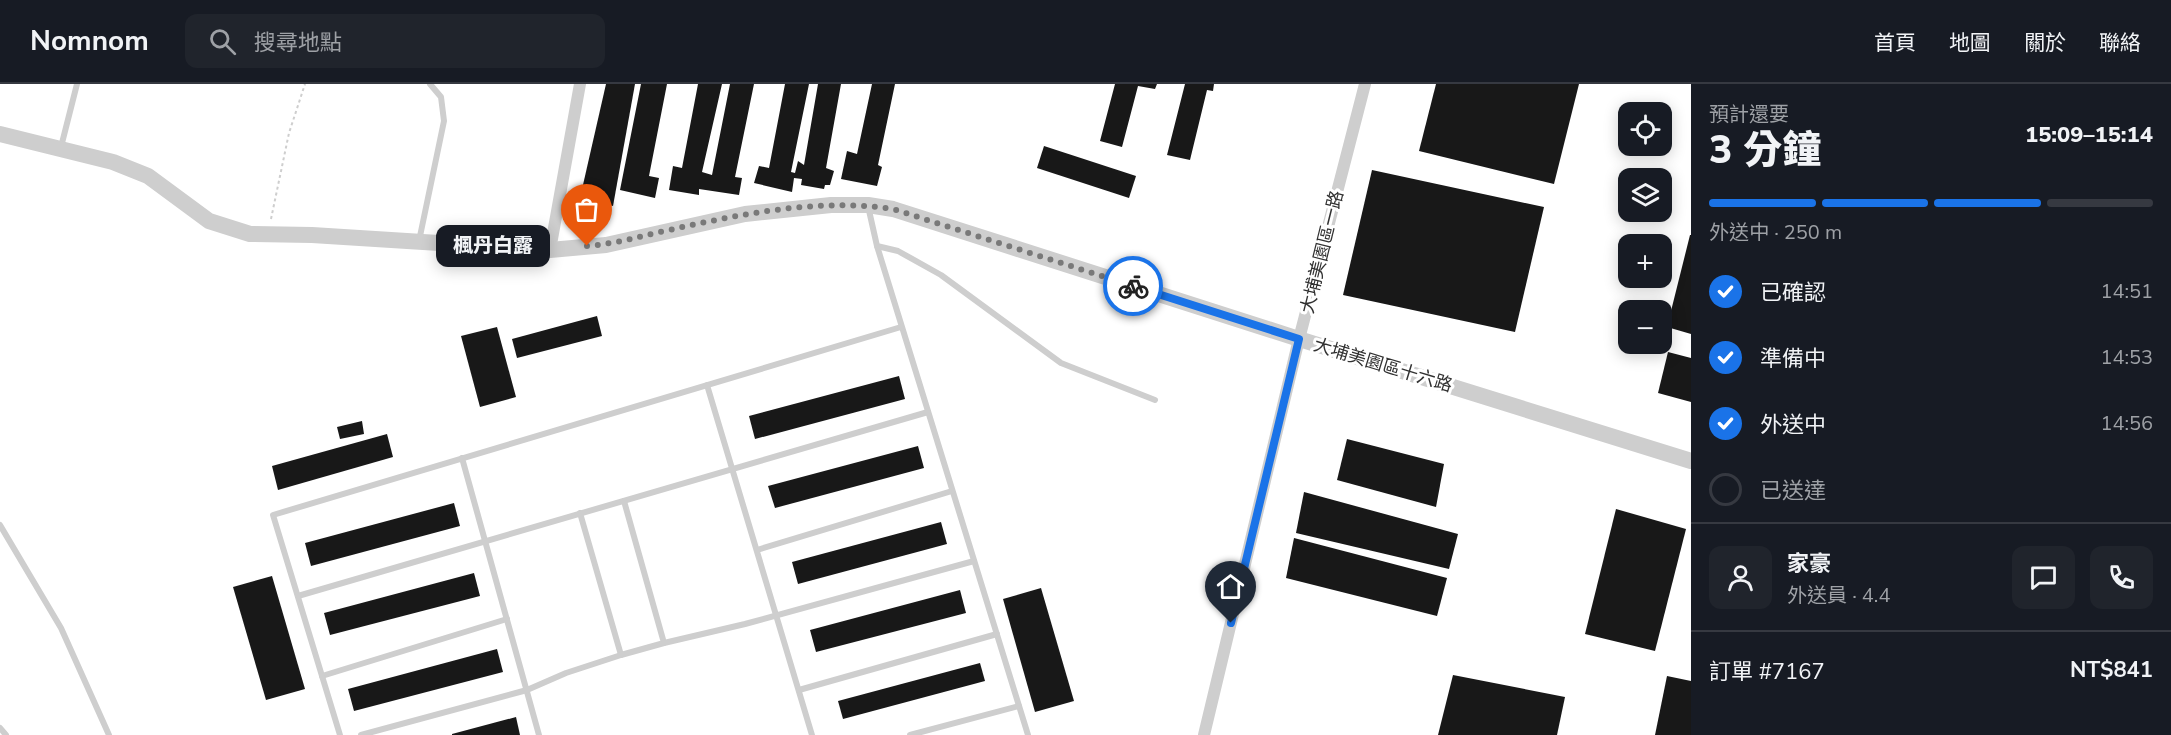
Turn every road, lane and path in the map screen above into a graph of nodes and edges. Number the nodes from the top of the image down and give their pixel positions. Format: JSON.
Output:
{"nodes":[{"id":1,"x":77,"y":84,"type":"edge"},
{"id":2,"x":305,"y":84,"type":"edge"},
{"id":3,"x":430,"y":84,"type":"edge"},
{"id":4,"x":580,"y":84,"type":"edge"},
{"id":5,"x":1365,"y":84,"type":"edge"},
{"id":6,"x":0,"y":134,"type":"edge"},
{"id":7,"x":61,"y":148,"type":"junction"},
{"id":8,"x":868,"y":205,"type":"junction"},
{"id":9,"x":268,"y":233,"type":"junction"},
{"id":10,"x":419,"y":241,"type":"junction"},
{"id":11,"x":877,"y":246,"type":"junction"},
{"id":12,"x":550,"y":250,"type":"junction"},
{"id":13,"x":901,"y":327,"type":"junction"},
{"id":14,"x":1299,"y":339,"type":"junction"},
{"id":15,"x":707,"y":385,"type":"junction"},
{"id":16,"x":1155,"y":400,"type":"dead end"},
{"id":17,"x":928,"y":412,"type":"junction"},
{"id":18,"x":462,"y":458,"type":"junction"},
{"id":19,"x":1691,"y":461,"type":"edge"},
{"id":20,"x":732,"y":469,"type":"junction"},
{"id":21,"x":952,"y":491,"type":"junction"},
{"id":22,"x":624,"y":501,"type":"junction"},
{"id":23,"x":580,"y":513,"type":"junction"},
{"id":24,"x":0,"y":525,"type":"edge"},
{"id":25,"x":485,"y":541,"type":"junction"},
{"id":26,"x":757,"y":550,"type":"junction"},
{"id":27,"x":974,"y":561,"type":"junction"},
{"id":28,"x":298,"y":596,"type":"junction"},
{"id":29,"x":776,"y":615,"type":"junction"},
{"id":30,"x":507,"y":619,"type":"junction"},
{"id":31,"x":997,"y":634,"type":"junction"},
{"id":32,"x":664,"y":643,"type":"junction"},
{"id":33,"x":621,"y":655,"type":"junction"},
{"id":34,"x":322,"y":676,"type":"junction"},
{"id":35,"x":527,"y":690,"type":"junction"},
{"id":36,"x":799,"y":690,"type":"junction"},
{"id":37,"x":1019,"y":706,"type":"junction"},
{"id":38,"x":0,"y":728,"type":"edge"},
{"id":39,"x":6,"y":735,"type":"edge"},
{"id":40,"x":110,"y":735,"type":"edge"},
{"id":41,"x":340,"y":735,"type":"edge"},
{"id":42,"x":362,"y":735,"type":"edge"},
{"id":43,"x":539,"y":735,"type":"edge"},
{"id":44,"x":812,"y":735,"type":"edge"},
{"id":45,"x":910,"y":735,"type":"edge"},
{"id":46,"x":1028,"y":735,"type":"edge"},
{"id":47,"x":1204,"y":735,"type":"edge"}],
"edges":[{"from":1,"to":7,"type":"lane"},
{"from":2,"to":9,"type":"path"},
{"from":3,"to":10,"type":"lane"},
{"from":4,"to":12,"type":"street"},
{"from":5,"to":14,"type":"street","name":"大埔美園區一路"},
{"from":6,"to":7,"type":"street","name":"大埔美園區十六路"},
{"from":7,"to":9,"type":"street","name":"大埔美園區十六路"},
{"from":8,"to":11,"type":"lane"},
{"from":8,"to":12,"type":"street","name":"大埔美園區十六路"},
{"from":8,"to":14,"type":"street","name":"大埔美園區十六路"},
{"from":9,"to":10,"type":"street","name":"大埔美園區十六路"},
{"from":10,"to":12,"type":"street","name":"大埔美園區十六路"},
{"from":11,"to":13,"type":"lane"},
{"from":11,"to":16,"type":"lane"},
{"from":13,"to":15,"type":"lane"},
{"from":13,"to":17,"type":"lane"},
{"from":14,"to":19,"type":"street","name":"大埔美園區十六路"},
{"from":14,"to":47,"type":"street","name":"大埔美園區一路"},
{"from":15,"to":18,"type":"lane"},
{"from":15,"to":20,"type":"lane"},
{"from":17,"to":20,"type":"lane"},
{"from":17,"to":21,"type":"lane"},
{"from":18,"to":25,"type":"lane"},
{"from":18,"to":28,"type":"lane"},
{"from":20,"to":22,"type":"lane"},
{"from":20,"to":26,"type":"lane"},
{"from":21,"to":26,"type":"lane"},
{"from":21,"to":27,"type":"lane"},
{"from":22,"to":23,"type":"lane"},
{"from":22,"to":32,"type":"lane"},
{"from":23,"to":25,"type":"lane"},
{"from":23,"to":33,"type":"lane"},
{"from":24,"to":40,"type":"lane"},
{"from":25,"to":28,"type":"lane"},
{"from":25,"to":30,"type":"lane"},
{"from":26,"to":29,"type":"lane"},
{"from":27,"to":29,"type":"lane"},
{"from":27,"to":31,"type":"lane"},
{"from":28,"to":34,"type":"lane"},
{"from":29,"to":32,"type":"lane"},
{"from":29,"to":36,"type":"lane"},
{"from":30,"to":34,"type":"lane"},
{"from":30,"to":35,"type":"lane"},
{"from":31,"to":36,"type":"lane"},
{"from":31,"to":37,"type":"lane"},
{"from":32,"to":33,"type":"lane"},
{"from":33,"to":35,"type":"lane"},
{"from":34,"to":41,"type":"lane"},
{"from":35,"to":42,"type":"lane"},
{"from":35,"to":43,"type":"lane"},
{"from":36,"to":44,"type":"lane"},
{"from":37,"to":45,"type":"lane"},
{"from":37,"to":46,"type":"lane"},
{"from":38,"to":39,"type":"lane"}]}
